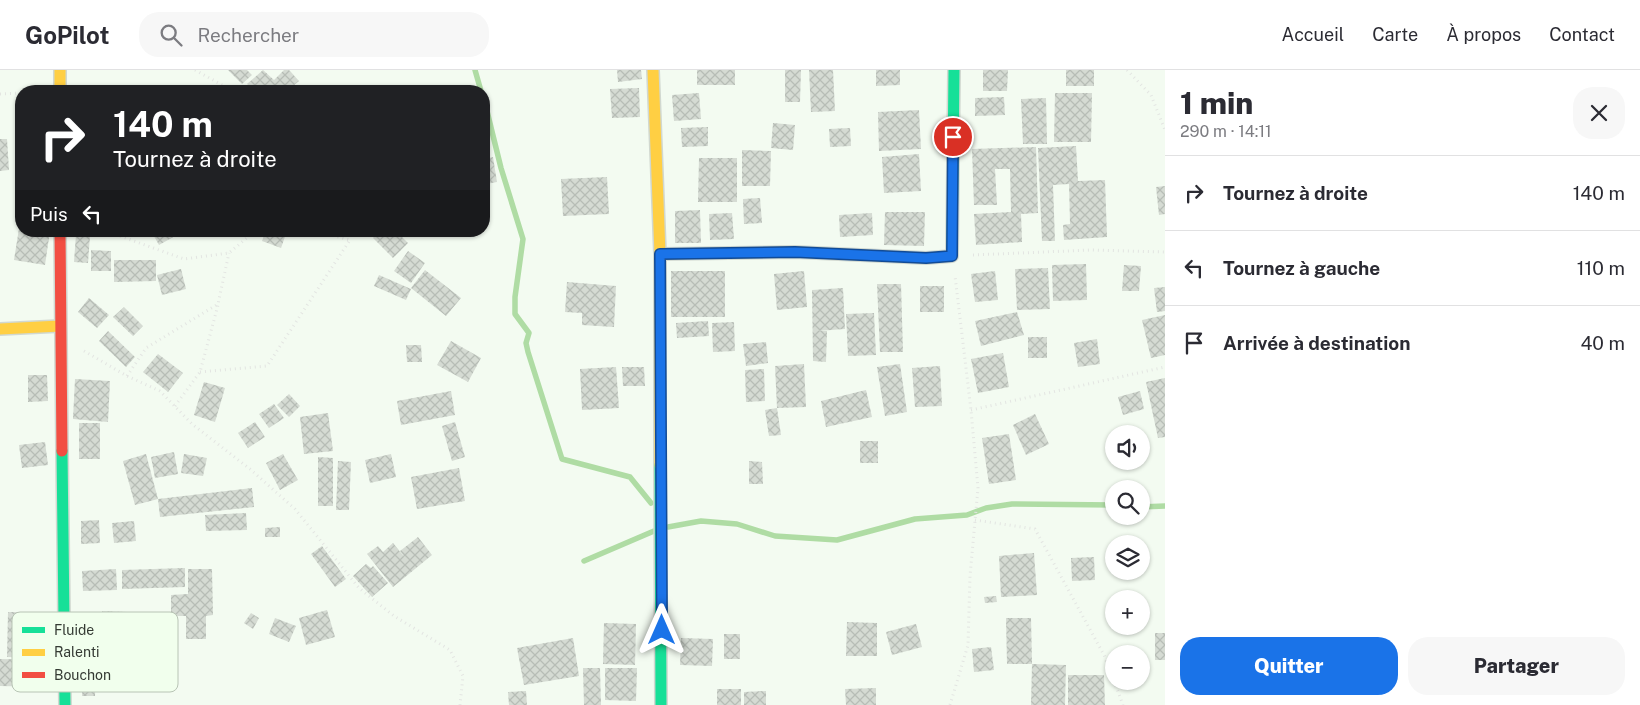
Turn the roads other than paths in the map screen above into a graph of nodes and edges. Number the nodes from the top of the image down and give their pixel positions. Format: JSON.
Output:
{"nodes":[{"id":1,"x":60,"y":70,"type":"edge"},
{"id":2,"x":654,"y":70,"type":"edge"},
{"id":3,"x":954,"y":70,"type":"edge"},
{"id":4,"x":60,"y":85,"type":"edge"},
{"id":5,"x":60,"y":237,"type":"edge"},
{"id":6,"x":660,"y":254,"type":"junction"},
{"id":7,"x":60,"y":326,"type":"junction"},
{"id":8,"x":0,"y":329,"type":"edge"},
{"id":9,"x":64,"y":612,"type":"edge"},
{"id":10,"x":65,"y":692,"type":"edge"},
{"id":11,"x":65,"y":705,"type":"edge"},
{"id":12,"x":662,"y":705,"type":"edge"}],
"edges":[{"from":1,"to":4,"type":"street"},
{"from":2,"to":6,"type":"street"},
{"from":3,"to":6,"type":"street"},
{"from":5,"to":7,"type":"street"},
{"from":6,"to":12,"type":"street"},
{"from":7,"to":8,"type":"street"},
{"from":7,"to":9,"type":"street"},
{"from":10,"to":11,"type":"street"}]}
